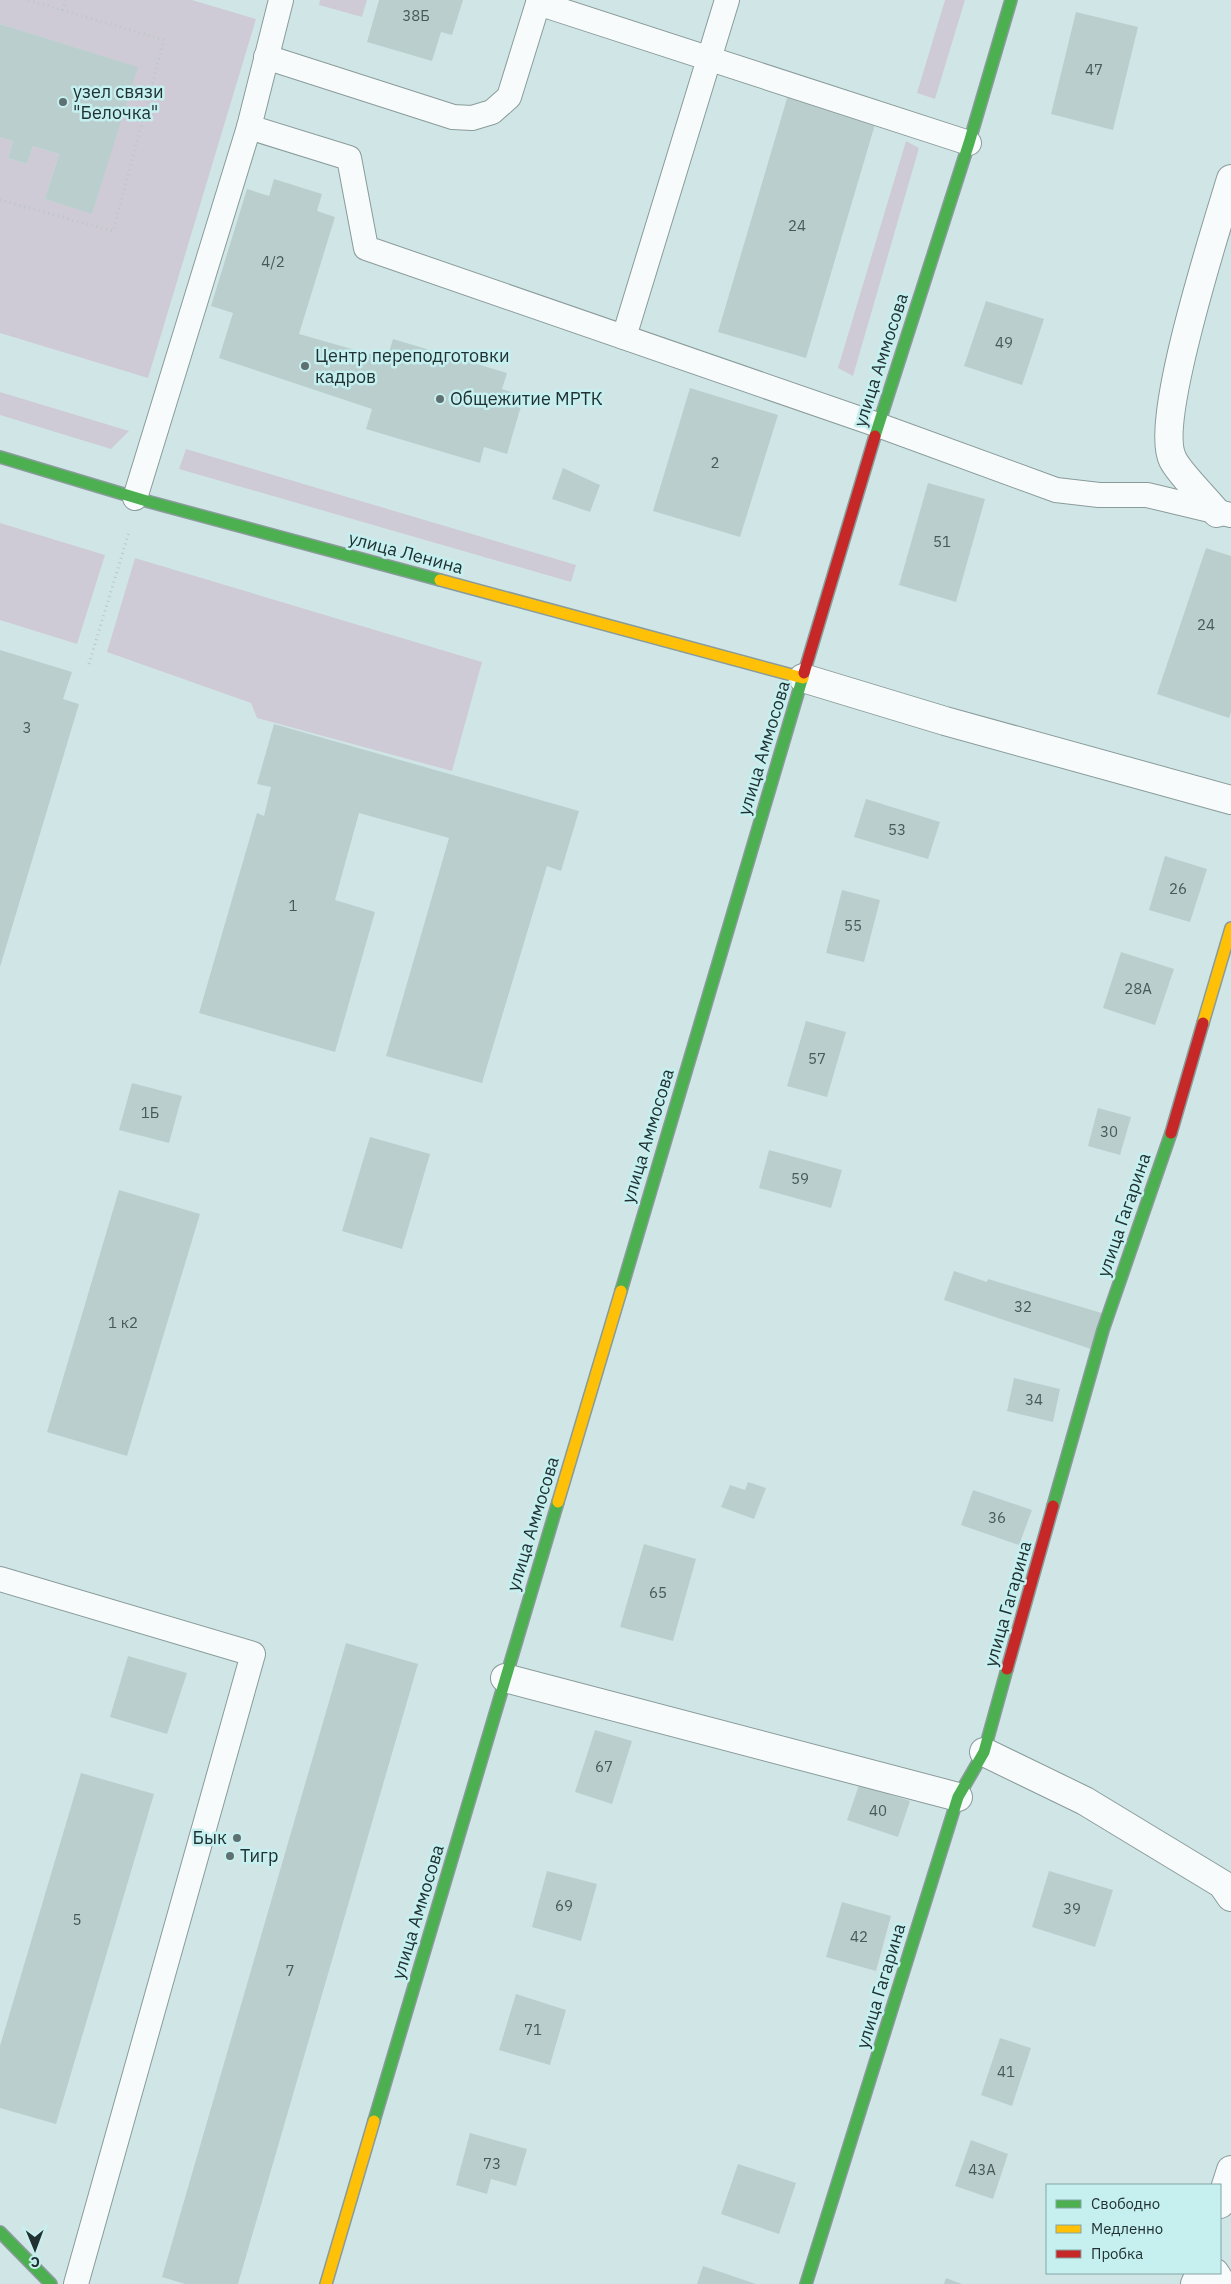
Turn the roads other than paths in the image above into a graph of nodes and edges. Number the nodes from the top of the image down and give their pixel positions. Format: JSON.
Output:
{"nodes":[{"id":1,"x":281,"y":0,"type":"edge"},
{"id":2,"x":727,"y":0,"type":"edge"},
{"id":3,"x":1011,"y":0,"type":"edge"},
{"id":4,"x":538,"y":2,"type":"edge"},
{"id":5,"x":266,"y":57,"type":"junction"},
{"id":6,"x":709,"y":59,"type":"junction"},
{"id":7,"x":249,"y":127,"type":"junction"},
{"id":8,"x":970,"y":143,"type":"junction"},
{"id":9,"x":1231,"y":179,"type":"edge"},
{"id":10,"x":624,"y":337,"type":"junction"},
{"id":11,"x":878,"y":425,"type":"junction"},
{"id":12,"x":0,"y":457,"type":"edge"},
{"id":13,"x":134,"y":498,"type":"junction"},
{"id":14,"x":1224,"y":514,"type":"edge"},
{"id":15,"x":803,"y":678,"type":"junction"},
{"id":16,"x":1231,"y":800,"type":"edge"},
{"id":17,"x":1231,"y":928,"type":"edge"},
{"id":18,"x":0,"y":1579,"type":"edge"},
{"id":19,"x":505,"y":1678,"type":"junction"},
{"id":20,"x":984,"y":1752,"type":"junction"},
{"id":21,"x":958,"y":1798,"type":"junction"},
{"id":22,"x":1231,"y":1897,"type":"edge"},
{"id":23,"x":1231,"y":2170,"type":"edge"},
{"id":24,"x":1221,"y":2201,"type":"edge"},
{"id":25,"x":0,"y":2232,"type":"edge"},
{"id":26,"x":51,"y":2284,"type":"edge"},
{"id":27,"x":76,"y":2284,"type":"edge"},
{"id":28,"x":326,"y":2284,"type":"edge"},
{"id":29,"x":806,"y":2284,"type":"edge"}],
"edges":[{"from":1,"to":5,"type":"lane"},
{"from":2,"to":6,"type":"lane"},
{"from":3,"to":8,"type":"main road","name":"улица Аммосова"},
{"from":4,"to":5,"type":"lane"},
{"from":4,"to":6,"type":"lane"},
{"from":5,"to":7,"type":"lane"},
{"from":6,"to":8,"type":"lane"},
{"from":6,"to":10,"type":"lane"},
{"from":7,"to":10,"type":"lane"},
{"from":7,"to":13,"type":"lane"},
{"from":8,"to":11,"type":"main road","name":"улица Аммосова"},
{"from":9,"to":14,"type":"street"},
{"from":10,"to":11,"type":"lane"},
{"from":11,"to":14,"type":"lane"},
{"from":11,"to":15,"type":"main road","name":"улица Аммосова"},
{"from":12,"to":13,"type":"main road","name":"улица Ленина"},
{"from":13,"to":15,"type":"main road","name":"улица Ленина"},
{"from":15,"to":16,"type":"street"},
{"from":15,"to":19,"type":"main road","name":"улица Аммосова"},
{"from":17,"to":20,"type":"main road","name":"улица Гагарина"},
{"from":18,"to":27,"type":"lane"},
{"from":19,"to":21,"type":"street"},
{"from":19,"to":28,"type":"main road","name":"улица Аммосова"},
{"from":20,"to":21,"type":"main road","name":"улица Гагарина"},
{"from":20,"to":22,"type":"street"},
{"from":21,"to":29,"type":"main road","name":"улица Гагарина"},
{"from":23,"to":24,"type":"street"},
{"from":25,"to":26,"type":"main road"}]}
